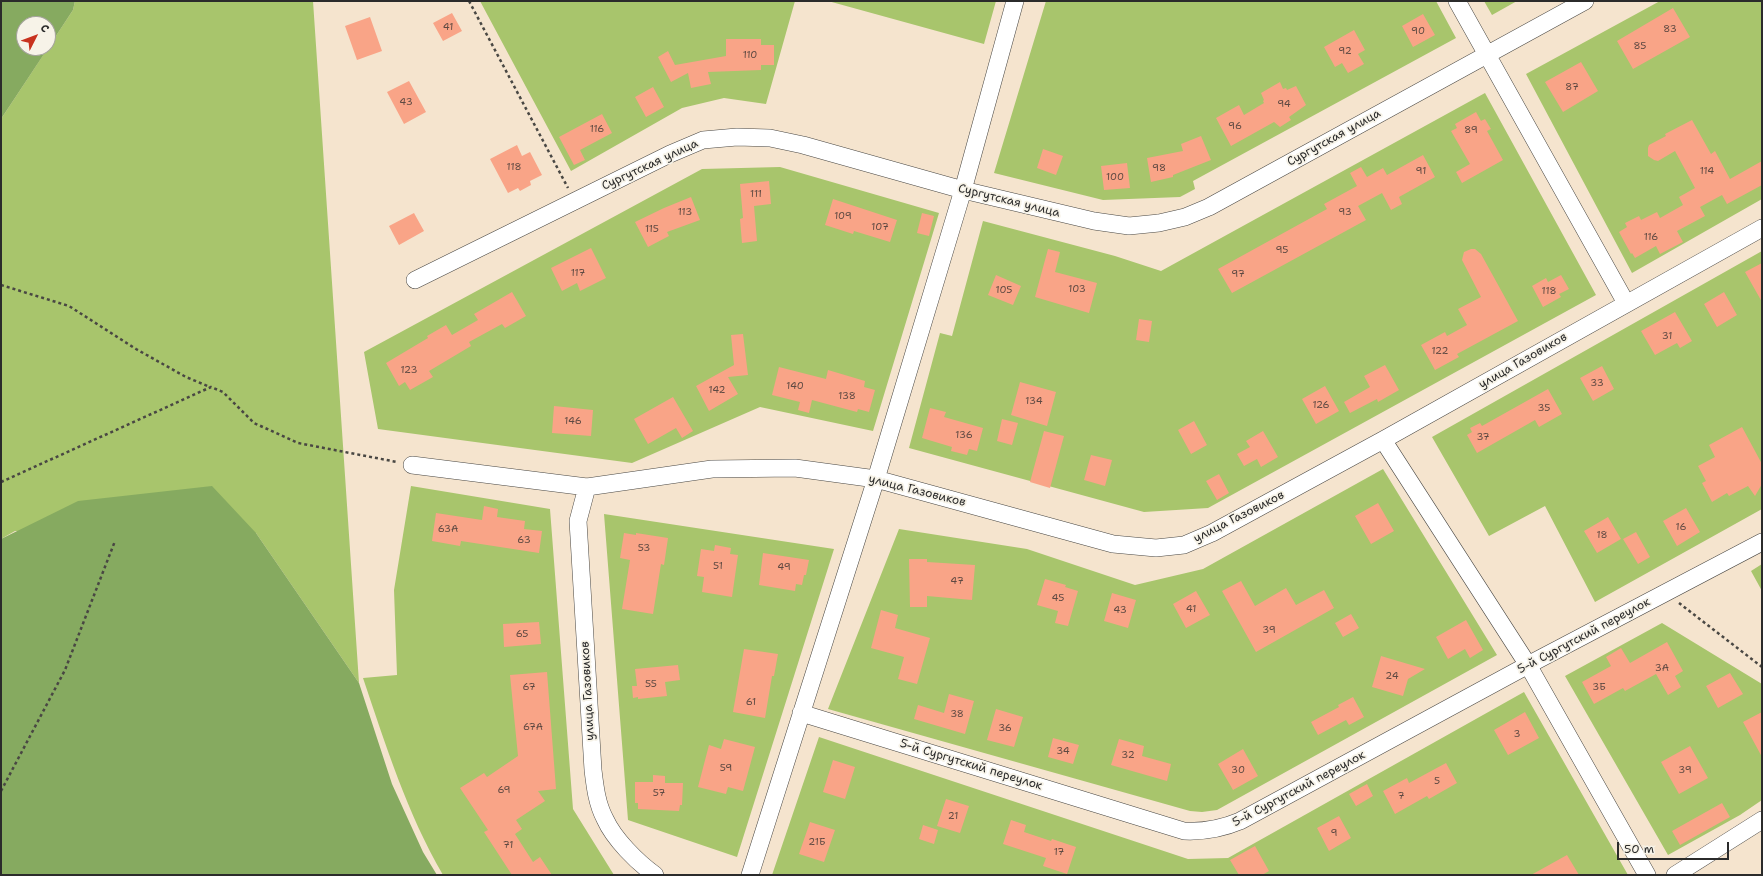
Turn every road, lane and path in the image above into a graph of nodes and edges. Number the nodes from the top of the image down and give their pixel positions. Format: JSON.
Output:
{"nodes":[{"id":1,"x":469,"y":1,"type":"edge"},
{"id":2,"x":1015,"y":1,"type":"edge"},
{"id":3,"x":1457,"y":1,"type":"edge"},
{"id":4,"x":1585,"y":1,"type":"edge"},
{"id":5,"x":1488,"y":54,"type":"junction"},
{"id":6,"x":963,"y":190,"type":"junction"},
{"id":7,"x":575,"y":201,"type":"junction"},
{"id":8,"x":1762,"y":228,"type":"edge"},
{"id":9,"x":415,"y":280,"type":"dead end"},
{"id":10,"x":1,"y":285,"type":"edge"},
{"id":11,"x":1626,"y":303,"type":"junction"},
{"id":12,"x":211,"y":388,"type":"junction"},
{"id":13,"x":1383,"y":440,"type":"junction"},
{"id":14,"x":412,"y":465,"type":"joint"},
{"id":15,"x":876,"y":479,"type":"junction"},
{"id":16,"x":1,"y":482,"type":"edge"},
{"id":17,"x":587,"y":487,"type":"junction"},
{"id":18,"x":115,"y":541,"type":"dead end"},
{"id":19,"x":1762,"y":542,"type":"edge"},
{"id":20,"x":1665,"y":593,"type":"junction"},
{"id":21,"x":1528,"y":664,"type":"junction"},
{"id":22,"x":1762,"y":667,"type":"edge"},
{"id":23,"x":801,"y":713,"type":"junction"},
{"id":24,"x":1,"y":791,"type":"edge"},
{"id":25,"x":1762,"y":820,"type":"edge"},
{"id":26,"x":655,"y":875,"type":"edge"},
{"id":27,"x":750,"y":875,"type":"edge"},
{"id":28,"x":1647,"y":875,"type":"edge"},
{"id":29,"x":1675,"y":875,"type":"edge"}],
"edges":[{"from":1,"to":7,"type":"path"},
{"from":2,"to":6,"type":"street"},
{"from":3,"to":5,"type":"street"},
{"from":4,"to":5,"type":"street","name":"Сургутская улица"},
{"from":5,"to":6,"type":"street","name":"Сургутская улица"},
{"from":5,"to":11,"type":"street"},
{"from":6,"to":7,"type":"street","name":"Сургутская улица"},
{"from":6,"to":15,"type":"street"},
{"from":7,"to":9,"type":"street","name":"Сургутская улица"},
{"from":8,"to":11,"type":"street","name":"улица Газовиков"},
{"from":10,"to":12,"type":"path"},
{"from":11,"to":13,"type":"street","name":"улица Газовиков"},
{"from":12,"to":14,"type":"path"},
{"from":12,"to":16,"type":"path"},
{"from":13,"to":15,"type":"street","name":"улица Газовиков"},
{"from":13,"to":21,"type":"street"},
{"from":14,"to":17,"type":"street","name":"улица Газовиков"},
{"from":15,"to":17,"type":"street","name":"улица Газовиков"},
{"from":15,"to":23,"type":"street"},
{"from":17,"to":26,"type":"street","name":"улица Газовиков"},
{"from":18,"to":24,"type":"path"},
{"from":19,"to":20,"type":"street","name":"5-й Сургутский переулок"},
{"from":20,"to":21,"type":"street","name":"5-й Сургутский переулок"},
{"from":20,"to":22,"type":"path"},
{"from":21,"to":23,"type":"street","name":"5-й Сургутский переулок"},
{"from":21,"to":28,"type":"street"},
{"from":23,"to":27,"type":"street"},
{"from":25,"to":29,"type":"street"}]}
